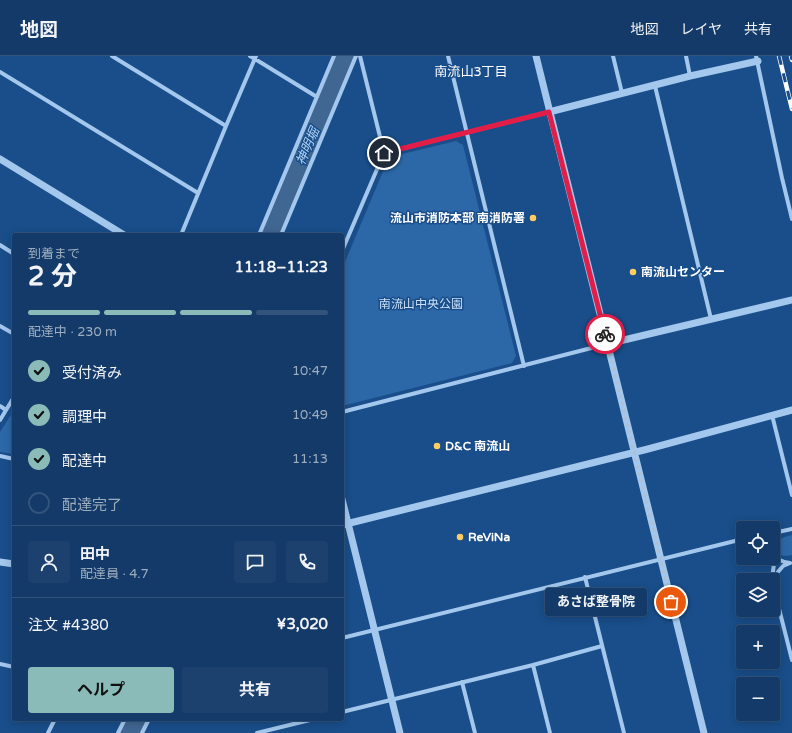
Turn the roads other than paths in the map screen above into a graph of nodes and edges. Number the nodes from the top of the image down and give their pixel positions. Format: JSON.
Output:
{"nodes":[{"id":1,"x":112,"y":56,"type":"edge"},
{"id":2,"x":250,"y":56,"type":"edge"},
{"id":3,"x":334,"y":56,"type":"edge"},
{"id":4,"x":356,"y":56,"type":"edge"},
{"id":5,"x":360,"y":56,"type":"edge"},
{"id":6,"x":448,"y":56,"type":"edge"},
{"id":7,"x":536,"y":56,"type":"edge"},
{"id":8,"x":613,"y":56,"type":"edge"},
{"id":9,"x":686,"y":56,"type":"edge"},
{"id":10,"x":256,"y":58,"type":"edge"},
{"id":11,"x":757,"y":58,"type":"edge"},
{"id":12,"x":0,"y":72,"type":"edge"},
{"id":13,"x":690,"y":76,"type":"junction"},
{"id":14,"x":655,"y":86,"type":"junction"},
{"id":15,"x":622,"y":93,"type":"junction"},
{"id":16,"x":317,"y":97,"type":"junction"},
{"id":17,"x":549,"y":112,"type":"junction"},
{"id":18,"x":226,"y":126,"type":"junction"},
{"id":19,"x":466,"y":132,"type":"junction"},
{"id":20,"x":384,"y":153,"type":"junction"},
{"id":21,"x":0,"y":158,"type":"edge"},
{"id":22,"x":198,"y":193,"type":"junction"},
{"id":23,"x":792,"y":219,"type":"edge"},
{"id":24,"x":116,"y":233,"type":"edge"},
{"id":25,"x":182,"y":233,"type":"edge"},
{"id":26,"x":261,"y":233,"type":"edge"},
{"id":27,"x":282,"y":233,"type":"edge"},
{"id":28,"x":0,"y":245,"type":"edge"},
{"id":29,"x":344,"y":246,"type":"edge"},
{"id":30,"x":12,"y":253,"type":"edge"},
{"id":31,"x":792,"y":300,"type":"edge"},
{"id":32,"x":711,"y":319,"type":"junction"},
{"id":33,"x":0,"y":326,"type":"edge"},
{"id":34,"x":12,"y":333,"type":"edge"},
{"id":35,"x":607,"y":344,"type":"junction"},
{"id":36,"x":524,"y":366,"type":"junction"},
{"id":37,"x":12,"y":400,"type":"edge"},
{"id":38,"x":0,"y":406,"type":"edge"},
{"id":39,"x":6,"y":410,"type":"junction"},
{"id":40,"x":792,"y":410,"type":"edge"},
{"id":41,"x":344,"y":411,"type":"edge"},
{"id":42,"x":772,"y":415,"type":"junction"},
{"id":43,"x":0,"y":420,"type":"edge"},
{"id":44,"x":634,"y":453,"type":"junction"},
{"id":45,"x":0,"y":456,"type":"edge"},
{"id":46,"x":12,"y":458,"type":"edge"},
{"id":47,"x":792,"y":495,"type":"edge"},
{"id":48,"x":345,"y":524,"type":"edge"},
{"id":49,"x":792,"y":529,"type":"edge"},
{"id":50,"x":780,"y":532,"type":"edge"},
{"id":51,"x":736,"y":541,"type":"edge"},
{"id":52,"x":660,"y":558,"type":"junction"},
{"id":53,"x":780,"y":560,"type":"edge"},
{"id":54,"x":0,"y":562,"type":"edge"},
{"id":55,"x":791,"y":562,"type":"edge"},
{"id":56,"x":12,"y":564,"type":"edge"},
{"id":57,"x":777,"y":573,"type":"edge"},
{"id":58,"x":585,"y":577,"type":"junction"},
{"id":59,"x":780,"y":613,"type":"edge"},
{"id":60,"x":374,"y":630,"type":"junction"},
{"id":61,"x":344,"y":638,"type":"edge"},
{"id":62,"x":602,"y":646,"type":"junction"},
{"id":63,"x":792,"y":660,"type":"edge"},
{"id":64,"x":0,"y":664,"type":"edge"},
{"id":65,"x":533,"y":665,"type":"junction"},
{"id":66,"x":12,"y":667,"type":"edge"},
{"id":67,"x":462,"y":682,"type":"junction"},
{"id":68,"x":391,"y":700,"type":"junction"},
{"id":69,"x":344,"y":712,"type":"edge"},
{"id":70,"x":54,"y":721,"type":"edge"},
{"id":71,"x":124,"y":721,"type":"edge"},
{"id":72,"x":148,"y":721,"type":"edge"},
{"id":73,"x":306,"y":721,"type":"edge"},
{"id":74,"x":48,"y":733,"type":"edge"},
{"id":75,"x":118,"y":733,"type":"edge"},
{"id":76,"x":143,"y":733,"type":"edge"},
{"id":77,"x":257,"y":733,"type":"edge"},
{"id":78,"x":400,"y":733,"type":"edge"},
{"id":79,"x":475,"y":733,"type":"edge"},
{"id":80,"x":550,"y":733,"type":"edge"},
{"id":81,"x":624,"y":733,"type":"edge"},
{"id":82,"x":704,"y":733,"type":"edge"}],
"edges":[{"from":1,"to":18,"type":"street"},
{"from":2,"to":10,"type":"street"},
{"from":3,"to":16,"type":"street"},
{"from":4,"to":27,"type":"street"},
{"from":5,"to":20,"type":"street"},
{"from":6,"to":19,"type":"street"},
{"from":7,"to":17,"type":"street"},
{"from":8,"to":15,"type":"street"},
{"from":9,"to":13,"type":"street"},
{"from":10,"to":16,"type":"street"},
{"from":10,"to":18,"type":"street"},
{"from":11,"to":13,"type":"street"},
{"from":11,"to":23,"type":"street"},
{"from":12,"to":22,"type":"street"},
{"from":13,"to":14,"type":"street"},
{"from":14,"to":15,"type":"street"},
{"from":14,"to":32,"type":"street"},
{"from":15,"to":17,"type":"street"},
{"from":16,"to":26,"type":"street"},
{"from":17,"to":19,"type":"street"},
{"from":17,"to":35,"type":"street"},
{"from":18,"to":22,"type":"street"},
{"from":19,"to":20,"type":"street"},
{"from":19,"to":36,"type":"street"},
{"from":20,"to":29,"type":"street"},
{"from":21,"to":24,"type":"street"},
{"from":22,"to":25,"type":"street"},
{"from":28,"to":30,"type":"street"},
{"from":31,"to":32,"type":"street"},
{"from":32,"to":35,"type":"street"},
{"from":33,"to":34,"type":"street"},
{"from":35,"to":36,"type":"street"},
{"from":35,"to":44,"type":"street"},
{"from":36,"to":41,"type":"street"},
{"from":37,"to":39,"type":"street"},
{"from":38,"to":39,"type":"street"},
{"from":39,"to":43,"type":"street"},
{"from":40,"to":42,"type":"street"},
{"from":42,"to":44,"type":"street"},
{"from":42,"to":47,"type":"street"},
{"from":44,"to":48,"type":"street"},
{"from":44,"to":52,"type":"street"},
{"from":45,"to":46,"type":"street"},
{"from":48,"to":60,"type":"street"},
{"from":49,"to":50,"type":"street"},
{"from":51,"to":52,"type":"street"},
{"from":52,"to":58,"type":"street"},
{"from":52,"to":82,"type":"street"},
{"from":53,"to":55,"type":"street"},
{"from":54,"to":56,"type":"street"},
{"from":55,"to":57,"type":"street"},
{"from":58,"to":60,"type":"street"},
{"from":58,"to":62,"type":"street"},
{"from":59,"to":63,"type":"street"},
{"from":60,"to":61,"type":"street"},
{"from":60,"to":68,"type":"street"},
{"from":62,"to":65,"type":"street"},
{"from":62,"to":81,"type":"street"},
{"from":64,"to":66,"type":"street"},
{"from":65,"to":67,"type":"street"},
{"from":65,"to":80,"type":"street"},
{"from":67,"to":68,"type":"street"},
{"from":67,"to":79,"type":"street"},
{"from":68,"to":69,"type":"street"},
{"from":68,"to":78,"type":"street"},
{"from":70,"to":74,"type":"street"},
{"from":71,"to":75,"type":"street"},
{"from":72,"to":76,"type":"street"},
{"from":73,"to":77,"type":"street"}]}
